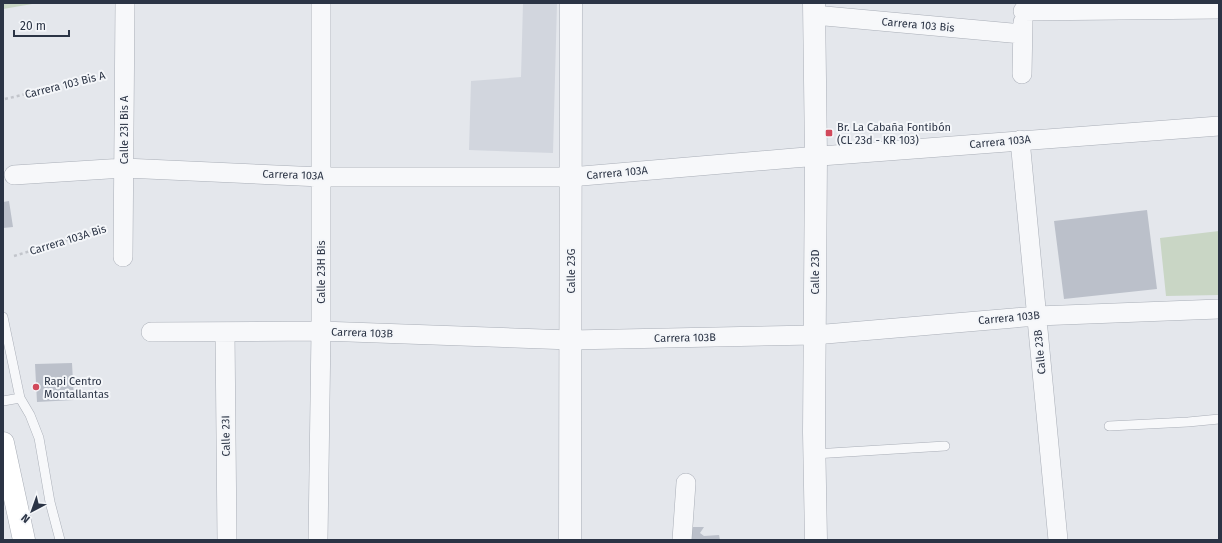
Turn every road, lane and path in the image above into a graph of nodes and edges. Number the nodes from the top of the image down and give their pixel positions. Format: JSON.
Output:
{"nodes":[{"id":1,"x":125,"y":3,"type":"edge"},
{"id":2,"x":321,"y":3,"type":"edge"},
{"id":3,"x":571,"y":3,"type":"edge"},
{"id":4,"x":1024,"y":7,"type":"edge"},
{"id":5,"x":814,"y":9,"type":"edge"},
{"id":6,"x":1219,"y":9,"type":"edge"},
{"id":7,"x":1022,"y":34,"type":"junction"},
{"id":8,"x":124,"y":70,"type":"junction"},
{"id":9,"x":1022,"y":74,"type":"dead end"},
{"id":10,"x":5,"y":99,"type":"dead end"},
{"id":11,"x":1219,"y":126,"type":"edge"},
{"id":12,"x":1020,"y":140,"type":"junction"},
{"id":13,"x":816,"y":157,"type":"junction"},
{"id":14,"x":124,"y":168,"type":"junction"},
{"id":15,"x":14,"y":175,"type":"dead end"},
{"id":16,"x":321,"y":177,"type":"junction"},
{"id":17,"x":570,"y":177,"type":"junction"},
{"id":18,"x":123,"y":224,"type":"junction"},
{"id":19,"x":14,"y":256,"type":"dead end"},
{"id":20,"x":123,"y":257,"type":"dead end"},
{"id":21,"x":1219,"y":309,"type":"edge"},
{"id":22,"x":3,"y":316,"type":"edge"},
{"id":23,"x":1037,"y":316,"type":"junction"},
{"id":24,"x":321,"y":331,"type":"junction"},
{"id":25,"x":151,"y":332,"type":"dead end"},
{"id":26,"x":225,"y":332,"type":"junction"},
{"id":27,"x":814,"y":335,"type":"junction"},
{"id":28,"x":571,"y":340,"type":"junction"},
{"id":29,"x":20,"y":398,"type":"junction"},
{"id":30,"x":3,"y":401,"type":"edge"},
{"id":31,"x":1219,"y":419,"type":"edge"},
{"id":32,"x":1109,"y":426,"type":"dead end"},
{"id":33,"x":3,"y":443,"type":"edge"},
{"id":34,"x":945,"y":446,"type":"dead end"},
{"id":35,"x":814,"y":454,"type":"junction"},
{"id":36,"x":686,"y":483,"type":"dead end"},
{"id":37,"x":24,"y":540,"type":"edge"},
{"id":38,"x":60,"y":540,"type":"edge"},
{"id":39,"x":227,"y":540,"type":"edge"},
{"id":40,"x":318,"y":540,"type":"edge"},
{"id":41,"x":570,"y":540,"type":"edge"},
{"id":42,"x":682,"y":540,"type":"edge"},
{"id":43,"x":816,"y":540,"type":"edge"},
{"id":44,"x":1058,"y":540,"type":"edge"}],
"edges":[{"from":1,"to":8,"type":"street","name":"Calle 23I Bis A"},
{"from":2,"to":16,"type":"street","name":"Calle 23H Bis"},
{"from":3,"to":17,"type":"street","name":"Calle 23G"},
{"from":4,"to":6,"type":"street"},
{"from":4,"to":7,"type":"street"},
{"from":5,"to":7,"type":"street","name":"Carrera 103 Bis"},
{"from":5,"to":13,"type":"street","name":"Calle 23D"},
{"from":7,"to":9,"type":"street"},
{"from":8,"to":10,"type":"path","name":"Carrera 103 Bis A"},
{"from":8,"to":14,"type":"street","name":"Calle 23I Bis A"},
{"from":11,"to":12,"type":"street","name":"Carrera 103A"},
{"from":12,"to":13,"type":"street","name":"Carrera 103A"},
{"from":12,"to":23,"type":"street","name":"Calle 23B"},
{"from":13,"to":17,"type":"street","name":"Carrera 103A"},
{"from":13,"to":27,"type":"street","name":"Calle 23D"},
{"from":14,"to":15,"type":"street","name":"Carrera 103A"},
{"from":14,"to":16,"type":"street","name":"Carrera 103A"},
{"from":14,"to":18,"type":"street","name":"Calle 23I Bis A"},
{"from":16,"to":17,"type":"street","name":"Carrera 103A"},
{"from":16,"to":24,"type":"street","name":"Calle 23H Bis"},
{"from":17,"to":28,"type":"street","name":"Calle 23G"},
{"from":18,"to":19,"type":"path","name":"Carrera 103A Bis"},
{"from":18,"to":20,"type":"street","name":"Calle 23I Bis A"},
{"from":21,"to":23,"type":"street","name":"Carrera 103B"},
{"from":22,"to":29,"type":"lane"},
{"from":23,"to":27,"type":"street","name":"Carrera 103B"},
{"from":23,"to":44,"type":"street","name":"Calle 23B"},
{"from":24,"to":26,"type":"street","name":"Carrera 103B"},
{"from":24,"to":28,"type":"street","name":"Carrera 103B"},
{"from":24,"to":40,"type":"street","name":"Calle 23H Bis"},
{"from":25,"to":26,"type":"street","name":"Carrera 103B"},
{"from":26,"to":39,"type":"street","name":"Calle 23I"},
{"from":27,"to":28,"type":"street","name":"Carrera 103B"},
{"from":27,"to":35,"type":"street","name":"Calle 23D"},
{"from":28,"to":41,"type":"street","name":"Calle 23G"},
{"from":29,"to":30,"type":"lane"},
{"from":29,"to":38,"type":"lane"},
{"from":31,"to":32,"type":"lane"},
{"from":33,"to":37,"type":"main road"},
{"from":34,"to":35,"type":"lane"},
{"from":35,"to":43,"type":"street","name":"Calle 23D"},
{"from":36,"to":42,"type":"street"}]}
